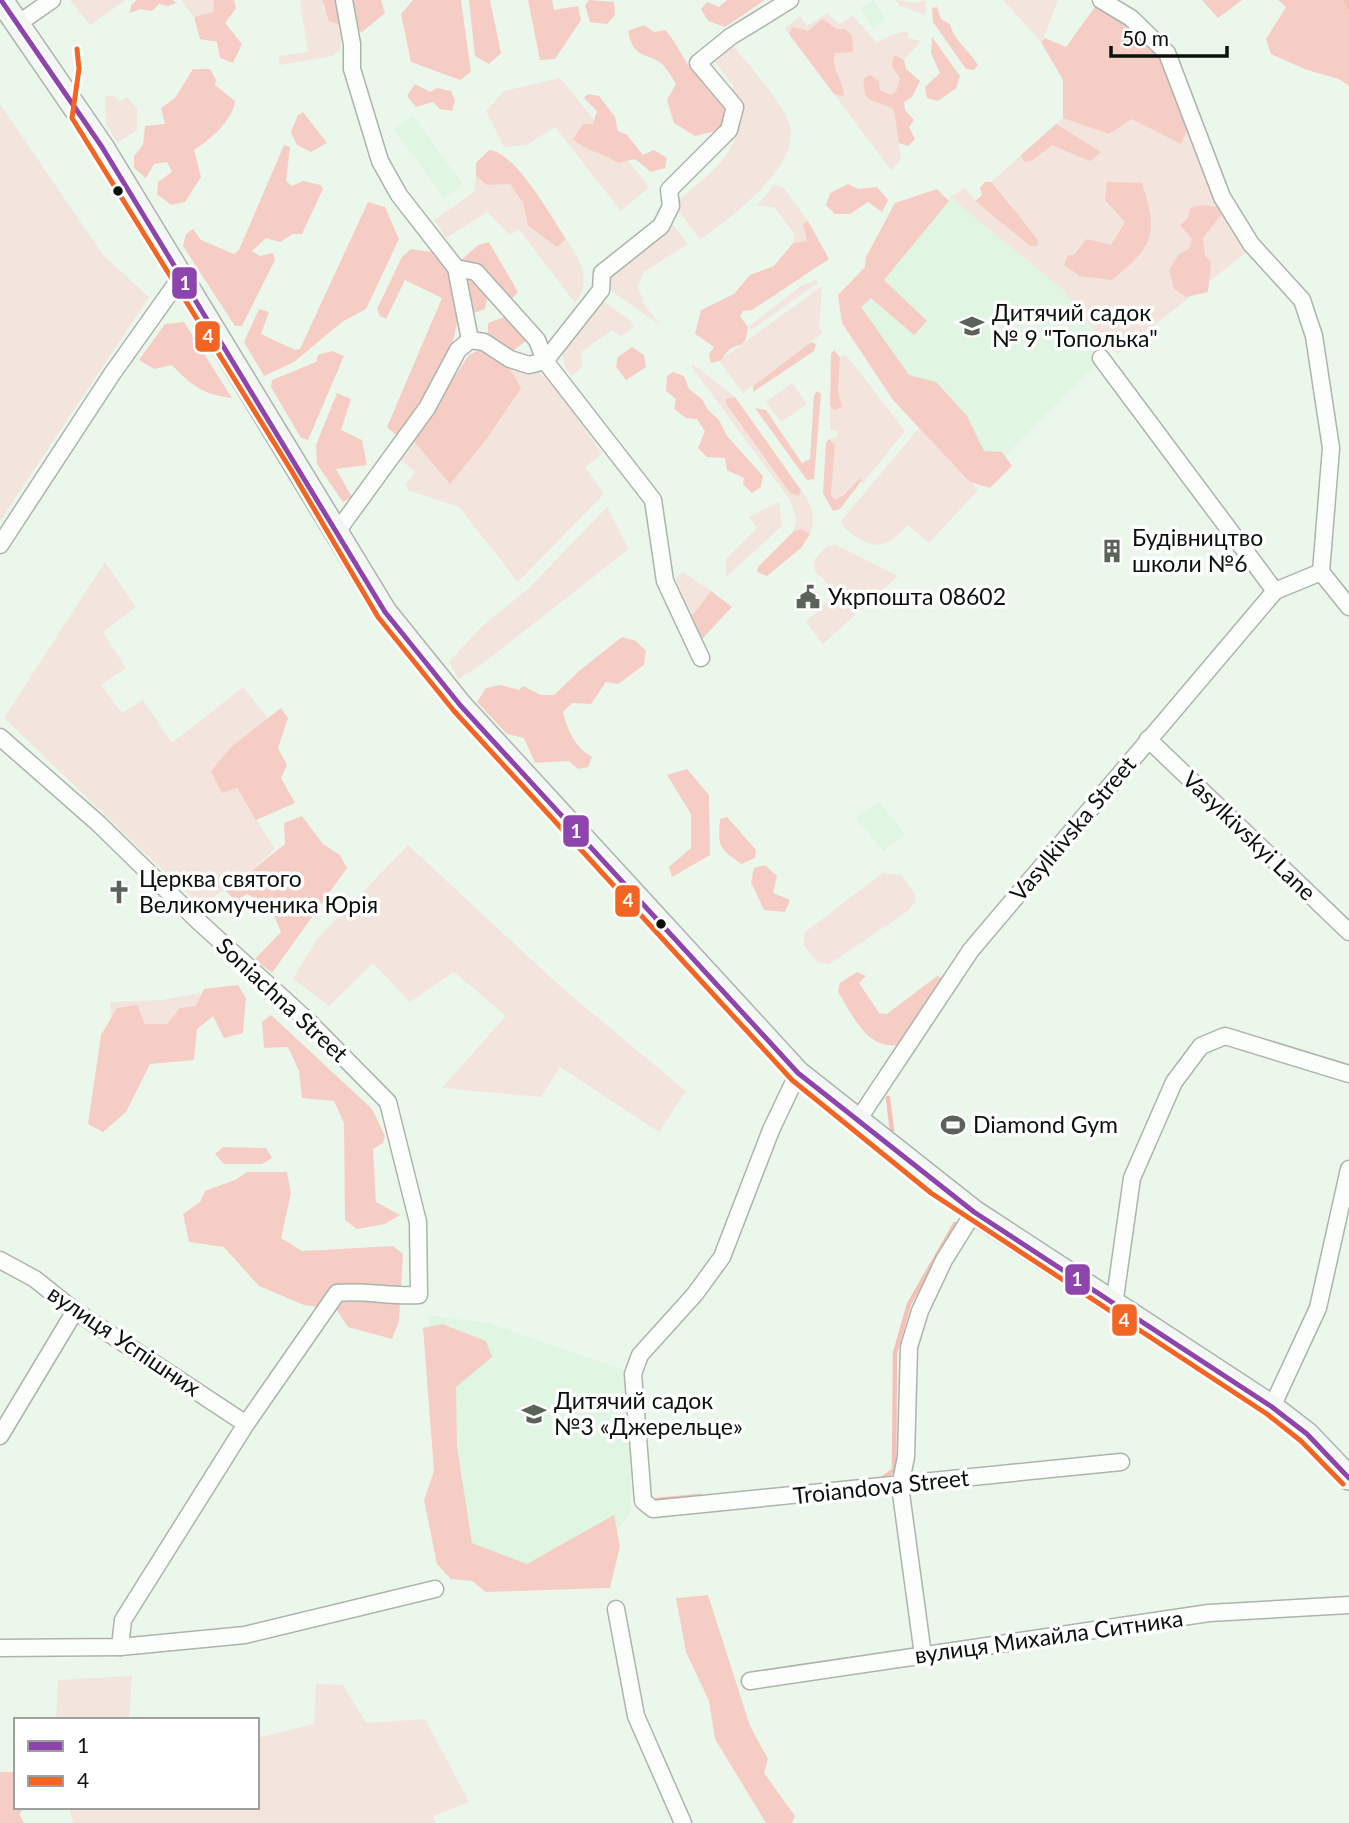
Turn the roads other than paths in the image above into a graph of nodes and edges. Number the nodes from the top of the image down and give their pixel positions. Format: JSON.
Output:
{"nodes":[{"id":1,"x":1,"y":0,"type":"edge"},
{"id":2,"x":52,"y":0,"type":"edge"},
{"id":3,"x":344,"y":0,"type":"edge"},
{"id":4,"x":790,"y":0,"type":"edge"},
{"id":5,"x":1101,"y":0,"type":"edge"},
{"id":6,"x":19,"y":23,"type":"junction"},
{"id":7,"x":456,"y":268,"type":"junction"},
{"id":8,"x":181,"y":277,"type":"junction"},
{"id":9,"x":470,"y":340,"type":"junction"},
{"id":10,"x":1101,"y":358,"type":"dead end"},
{"id":11,"x":545,"y":361,"type":"junction"},
{"id":12,"x":337,"y":533,"type":"junction"},
{"id":13,"x":0,"y":545,"type":"edge"},
{"id":14,"x":1321,"y":572,"type":"junction"},
{"id":15,"x":1275,"y":591,"type":"junction"},
{"id":16,"x":1349,"y":607,"type":"edge"},
{"id":17,"x":701,"y":657,"type":"dead end"},
{"id":18,"x":0,"y":737,"type":"edge"},
{"id":19,"x":1148,"y":739,"type":"junction"},
{"id":20,"x":1349,"y":932,"type":"edge"},
{"id":21,"x":798,"y":1073,"type":"junction"},
{"id":22,"x":1349,"y":1074,"type":"edge"},
{"id":23,"x":858,"y":1120,"type":"junction"},
{"id":24,"x":1349,"y":1169,"type":"edge"},
{"id":25,"x":974,"y":1212,"type":"junction"},
{"id":26,"x":0,"y":1260,"type":"edge"},
{"id":27,"x":1114,"y":1305,"type":"junction"},
{"id":28,"x":75,"y":1311,"type":"junction"},
{"id":29,"x":1272,"y":1407,"type":"junction"},
{"id":30,"x":246,"y":1424,"type":"junction"},
{"id":31,"x":0,"y":1436,"type":"edge"},
{"id":32,"x":1121,"y":1461,"type":"dead end"},
{"id":33,"x":1349,"y":1478,"type":"edge"},
{"id":34,"x":900,"y":1486,"type":"junction"},
{"id":35,"x":435,"y":1589,"type":"dead end"},
{"id":36,"x":1349,"y":1605,"type":"edge"},
{"id":37,"x":616,"y":1609,"type":"dead end"},
{"id":38,"x":120,"y":1647,"type":"junction"},
{"id":39,"x":0,"y":1648,"type":"edge"},
{"id":40,"x":923,"y":1656,"type":"junction"},
{"id":41,"x":750,"y":1681,"type":"dead end"},
{"id":42,"x":683,"y":1823,"type":"edge"}],
"edges":[{"from":1,"to":6,"type":"main road"},
{"from":2,"to":6,"type":"street"},
{"from":3,"to":7,"type":"street"},
{"from":4,"to":11,"type":"street"},
{"from":5,"to":14,"type":"street"},
{"from":6,"to":8,"type":"main road"},
{"from":7,"to":9,"type":"street"},
{"from":7,"to":11,"type":"street"},
{"from":8,"to":12,"type":"main road"},
{"from":8,"to":13,"type":"street"},
{"from":9,"to":11,"type":"street"},
{"from":9,"to":12,"type":"street"},
{"from":10,"to":15,"type":"street"},
{"from":11,"to":17,"type":"street"},
{"from":12,"to":21,"type":"main road"},
{"from":14,"to":15,"type":"street","name":"Vasylkivska Street"},
{"from":14,"to":16,"type":"street"},
{"from":15,"to":19,"type":"street","name":"Vasylkivska Street"},
{"from":18,"to":30,"type":"street","name":"Soniachna Street"},
{"from":19,"to":20,"type":"street","name":"Vasylkivskyi Lane"},
{"from":19,"to":23,"type":"street","name":"Vasylkivska Street"},
{"from":21,"to":23,"type":"main road"},
{"from":21,"to":34,"type":"street","name":"Troiandova Street"},
{"from":22,"to":27,"type":"street"},
{"from":23,"to":25,"type":"main road"},
{"from":24,"to":29,"type":"street"},
{"from":25,"to":27,"type":"main road"},
{"from":25,"to":34,"type":"street"},
{"from":26,"to":28,"type":"street","name":"вулиця Успішних"},
{"from":27,"to":29,"type":"main road"},
{"from":28,"to":30,"type":"street","name":"вулиця Успішних"},
{"from":28,"to":31,"type":"street"},
{"from":29,"to":33,"type":"main road"},
{"from":30,"to":38,"type":"street"},
{"from":32,"to":34,"type":"street","name":"Troiandova Street"},
{"from":34,"to":40,"type":"street"},
{"from":35,"to":38,"type":"street"},
{"from":36,"to":40,"type":"street","name":"вулиця Михайла Ситника"},
{"from":37,"to":42,"type":"street"},
{"from":38,"to":39,"type":"street"},
{"from":40,"to":41,"type":"street","name":"вулиця Михайла Ситника"}]}
